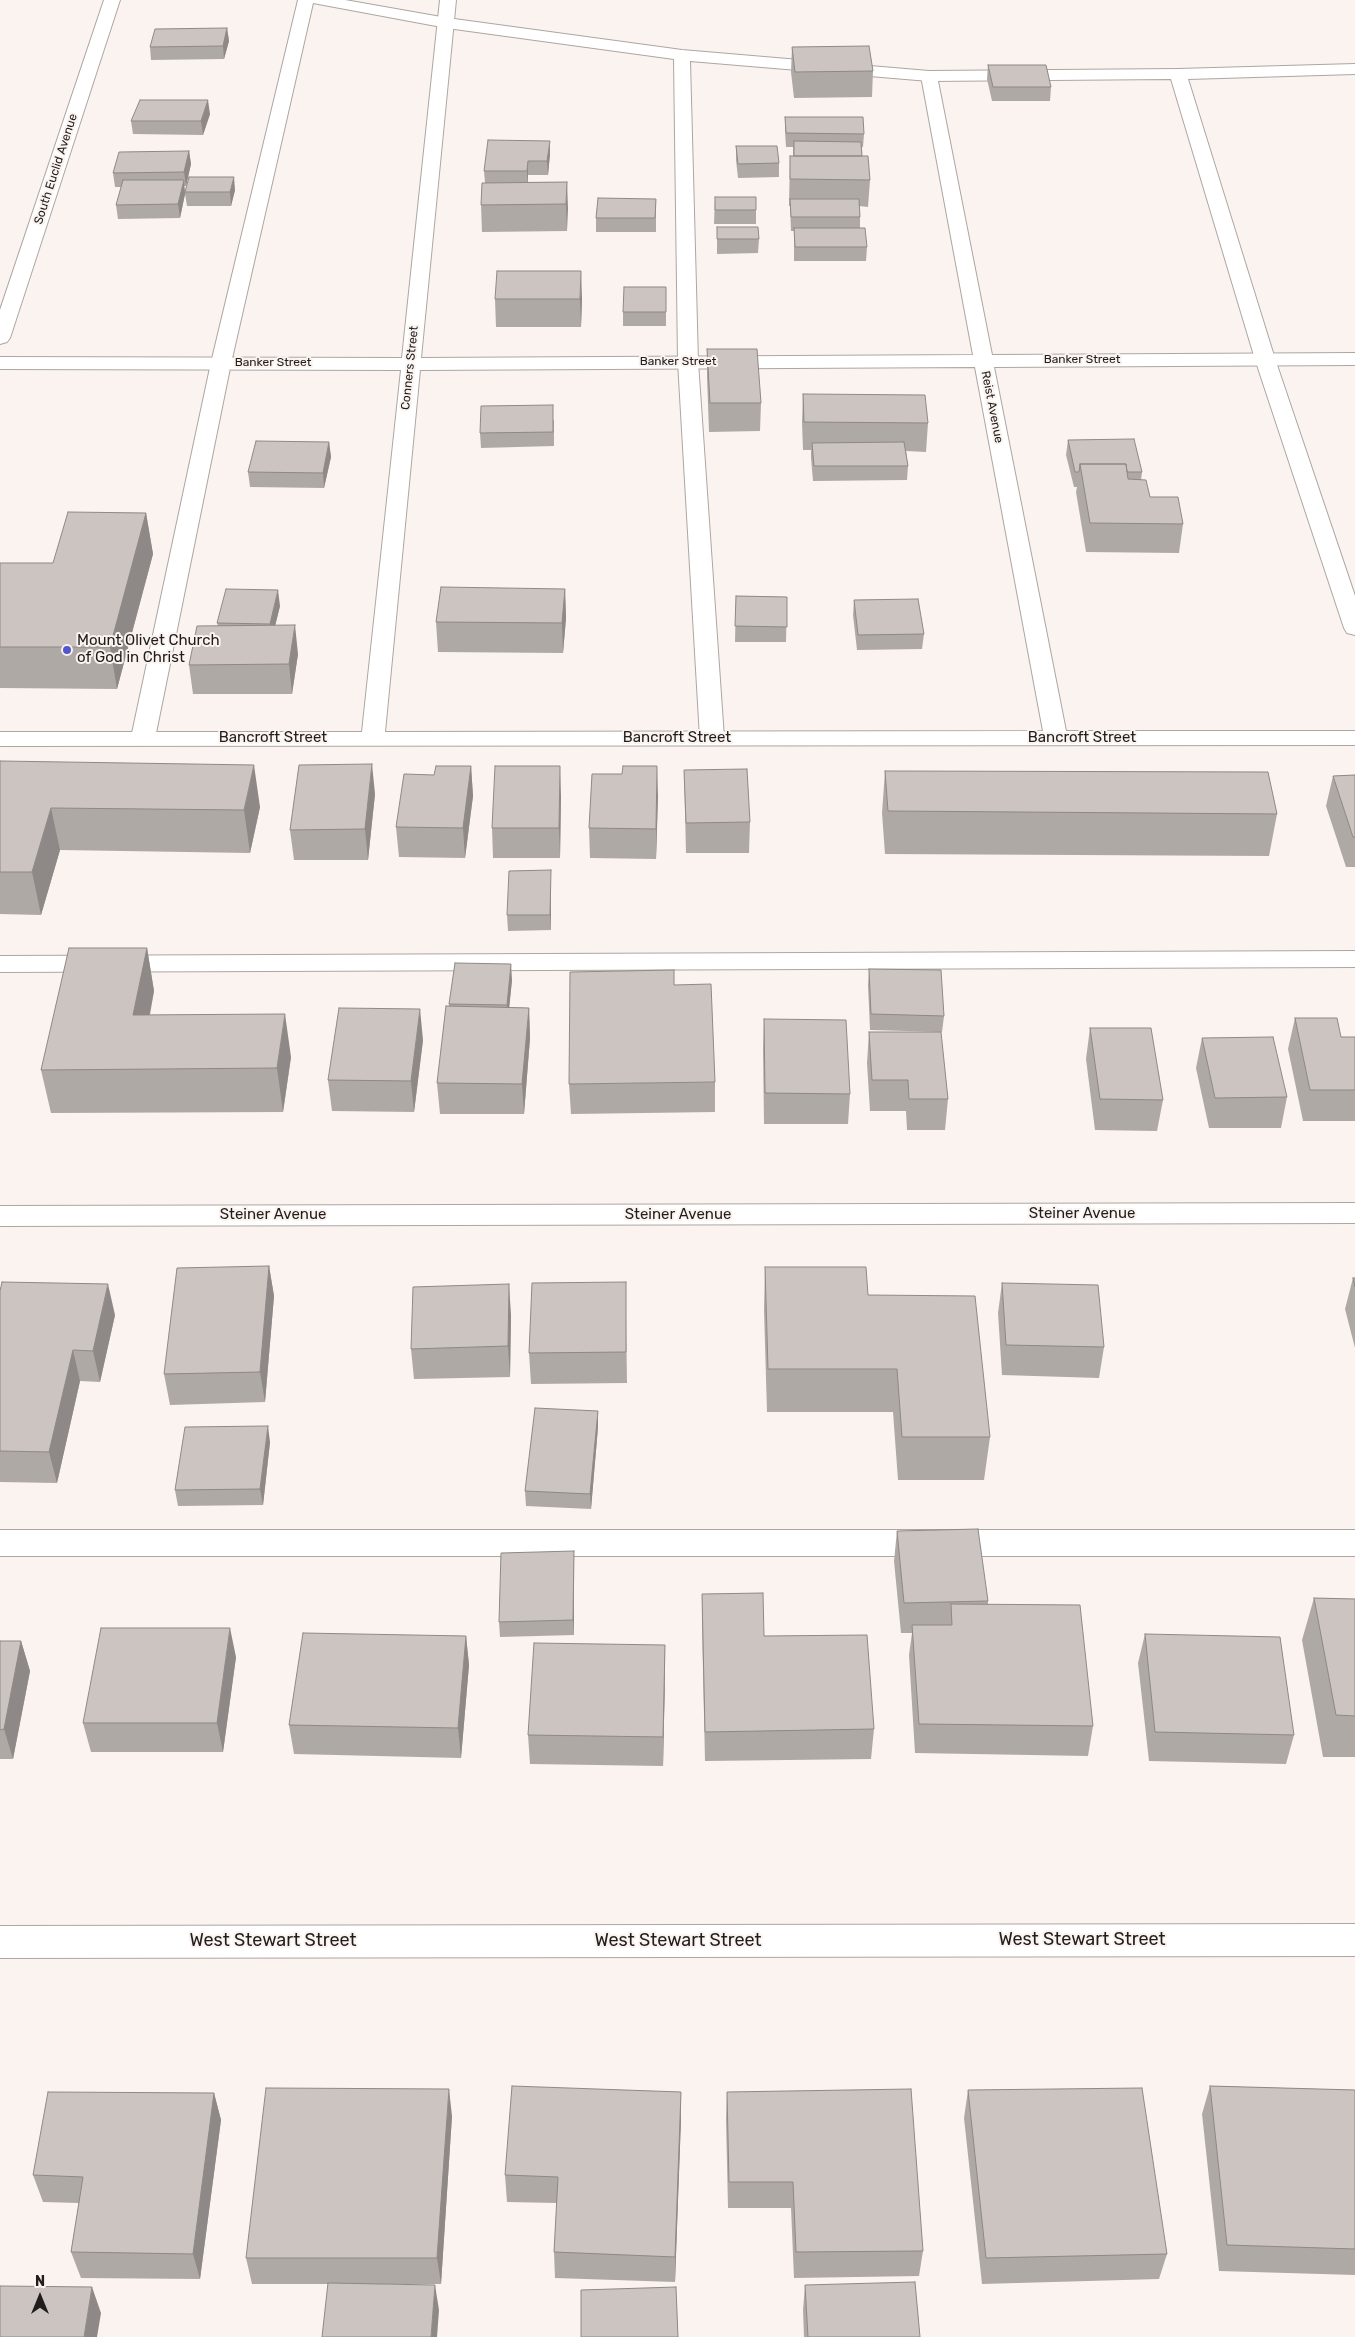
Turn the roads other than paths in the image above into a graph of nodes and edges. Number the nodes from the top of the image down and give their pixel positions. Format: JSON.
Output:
{"nodes":[{"id":1,"x":112,"y":0,"type":"edge"},
{"id":2,"x":306,"y":0,"type":"edge"},
{"id":3,"x":318,"y":0,"type":"edge"},
{"id":4,"x":448,"y":0,"type":"edge"},
{"id":5,"x":447,"y":23,"type":"junction"},
{"id":6,"x":682,"y":55,"type":"junction"},
{"id":7,"x":1355,"y":69,"type":"edge"},
{"id":8,"x":1178,"y":74,"type":"junction"},
{"id":9,"x":929,"y":76,"type":"junction"},
{"id":10,"x":0,"y":338,"type":"edge"},
{"id":11,"x":1265,"y":359,"type":"junction"},
{"id":12,"x":1355,"y":359,"type":"edge"},
{"id":13,"x":984,"y":361,"type":"junction"},
{"id":14,"x":0,"y":362,"type":"edge"},
{"id":15,"x":688,"y":362,"type":"junction"},
{"id":16,"x":221,"y":363,"type":"junction"},
{"id":17,"x":410,"y":364,"type":"junction"},
{"id":18,"x":1355,"y":628,"type":"edge"},
{"id":19,"x":373,"y":737,"type":"junction"},
{"id":20,"x":143,"y":738,"type":"junction"},
{"id":21,"x":712,"y":738,"type":"junction"},
{"id":22,"x":1056,"y":738,"type":"junction"},
{"id":23,"x":1355,"y":738,"type":"edge"},
{"id":24,"x":0,"y":739,"type":"edge"},
{"id":25,"x":1355,"y":959,"type":"edge"},
{"id":26,"x":0,"y":964,"type":"edge"},
{"id":27,"x":1355,"y":1213,"type":"edge"},
{"id":28,"x":0,"y":1216,"type":"edge"},
{"id":29,"x":0,"y":1543,"type":"edge"},
{"id":30,"x":1355,"y":1543,"type":"edge"},
{"id":31,"x":1355,"y":1940,"type":"edge"},
{"id":32,"x":0,"y":1942,"type":"edge"}],
"edges":[{"from":1,"to":10,"type":"street","name":"South Euclid Avenue"},
{"from":2,"to":16,"type":"street"},
{"from":3,"to":5,"type":"street"},
{"from":4,"to":5,"type":"street","name":"Conners Street"},
{"from":5,"to":6,"type":"street"},
{"from":5,"to":17,"type":"street","name":"Conners Street"},
{"from":6,"to":9,"type":"street"},
{"from":6,"to":15,"type":"street"},
{"from":7,"to":8,"type":"street"},
{"from":8,"to":9,"type":"street"},
{"from":8,"to":11,"type":"street"},
{"from":9,"to":13,"type":"street","name":"Reist Avenue"},
{"from":11,"to":12,"type":"street","name":"Banker Street"},
{"from":11,"to":13,"type":"street","name":"Banker Street"},
{"from":11,"to":18,"type":"street"},
{"from":13,"to":15,"type":"street","name":"Banker Street"},
{"from":13,"to":22,"type":"street","name":"Reist Avenue"},
{"from":14,"to":16,"type":"street","name":"Banker Street"},
{"from":15,"to":17,"type":"street","name":"Banker Street"},
{"from":15,"to":21,"type":"street"},
{"from":16,"to":17,"type":"street","name":"Banker Street"},
{"from":16,"to":20,"type":"street"},
{"from":17,"to":19,"type":"street","name":"Conners Street"},
{"from":19,"to":20,"type":"street","name":"Bancroft Street"},
{"from":19,"to":21,"type":"street","name":"Bancroft Street"},
{"from":20,"to":24,"type":"street","name":"Bancroft Street"},
{"from":21,"to":22,"type":"street","name":"Bancroft Street"},
{"from":22,"to":23,"type":"street","name":"Bancroft Street"},
{"from":25,"to":26,"type":"street"},
{"from":27,"to":28,"type":"street","name":"Steiner Avenue"},
{"from":29,"to":30,"type":"street"},
{"from":31,"to":32,"type":"street","name":"West Stewart Street"}]}
